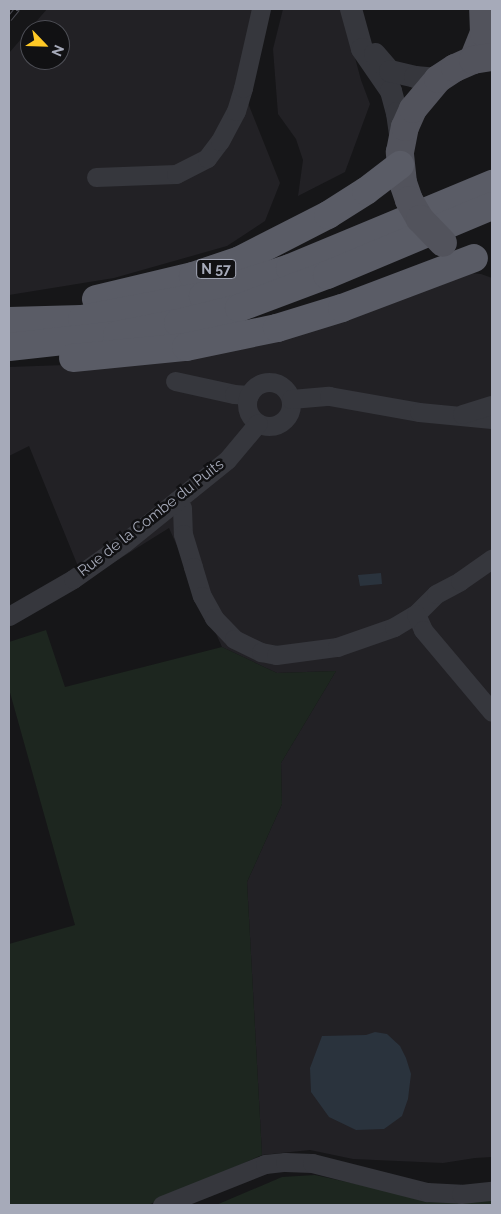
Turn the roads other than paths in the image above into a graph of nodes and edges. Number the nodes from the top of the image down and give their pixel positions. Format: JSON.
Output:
{"nodes":[{"id":1,"x":261,"y":9,"type":"edge"},
{"id":2,"x":351,"y":9,"type":"edge"},
{"id":3,"x":363,"y":9,"type":"edge"},
{"id":4,"x":483,"y":9,"type":"edge"},
{"id":5,"x":483,"y":59,"type":"edge"},
{"id":6,"x":438,"y":79,"type":"junction"},
{"id":7,"x":401,"y":152,"type":"junction"},
{"id":8,"x":96,"y":177,"type":"dead end"},
{"id":9,"x":492,"y":184,"type":"edge"},
{"id":10,"x":492,"y":206,"type":"edge"},
{"id":11,"x":483,"y":259,"type":"edge"},
{"id":12,"x":9,"y":313,"type":"edge"},
{"id":13,"x":9,"y":321,"type":"edge"},
{"id":14,"x":9,"y":346,"type":"edge"},
{"id":15,"x":9,"y":359,"type":"edge"},
{"id":16,"x":175,"y":381,"type":"dead end"},
{"id":17,"x":249,"y":395,"type":"junction"},
{"id":18,"x":291,"y":399,"type":"junction"},
{"id":19,"x":492,"y":404,"type":"edge"},
{"id":20,"x":458,"y":415,"type":"junction"},
{"id":21,"x":492,"y":419,"type":"edge"},
{"id":22,"x":258,"y":423,"type":"junction"},
{"id":23,"x":176,"y":501,"type":"junction"},
{"id":24,"x":492,"y":559,"type":"edge"},
{"id":25,"x":416,"y":614,"type":"junction"},
{"id":26,"x":9,"y":616,"type":"edge"},
{"id":27,"x":492,"y":712,"type":"edge"},
{"id":28,"x":492,"y":1191,"type":"edge"},
{"id":29,"x":162,"y":1205,"type":"edge"}],
"edges":[{"from":1,"to":8,"type":"street"},
{"from":2,"to":7,"type":"street"},
{"from":3,"to":6,"type":"street"},
{"from":4,"to":5,"type":"main road"},
{"from":5,"to":6,"type":"main road"},
{"from":6,"to":7,"type":"main road"},
{"from":7,"to":11,"type":"main road","bridge":true},
{"from":7,"to":12,"type":"highway","number":"N 57"},
{"from":9,"to":13,"type":"highway","number":"N 57"},
{"from":10,"to":14,"type":"highway"},
{"from":11,"to":15,"type":"highway"},
{"from":16,"to":17,"type":"street"},
{"from":17,"to":18,"type":"street"},
{"from":17,"to":22,"type":"street"},
{"from":18,"to":20,"type":"street"},
{"from":18,"to":22,"type":"street"},
{"from":19,"to":20,"type":"street"},
{"from":20,"to":21,"type":"street"},
{"from":22,"to":23,"type":"street","name":"Rue de la Combe du Puits"},
{"from":23,"to":25,"type":"street"},
{"from":23,"to":26,"type":"street","name":"Rue de la Combe du Puits"},
{"from":24,"to":25,"type":"street"},
{"from":25,"to":27,"type":"street"},
{"from":28,"to":29,"type":"street"}]}
